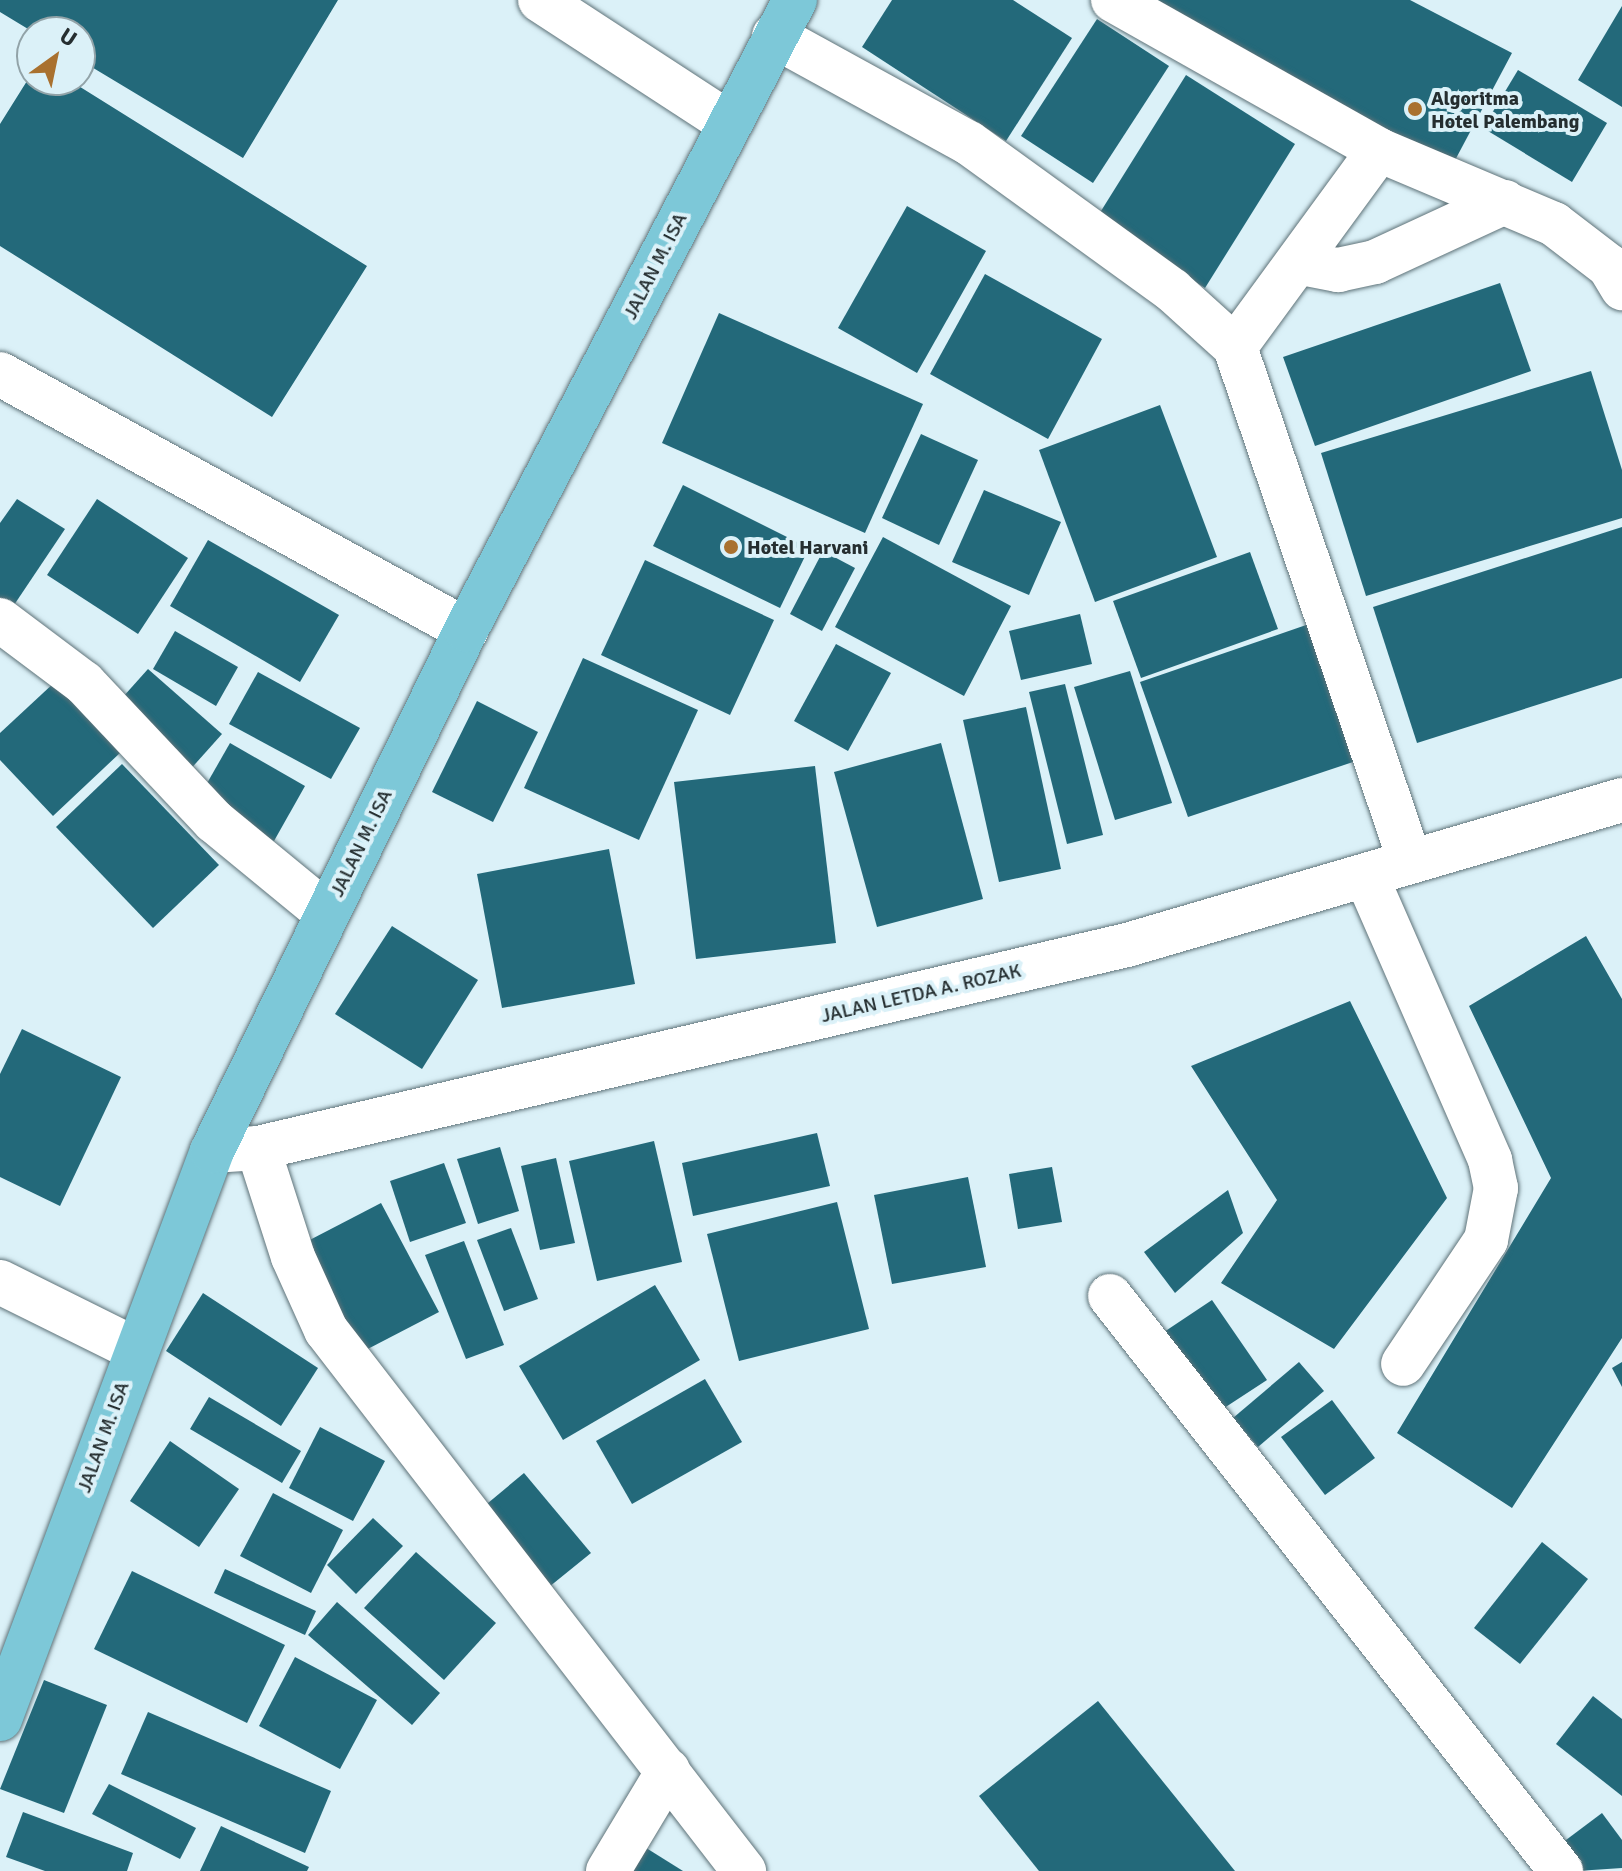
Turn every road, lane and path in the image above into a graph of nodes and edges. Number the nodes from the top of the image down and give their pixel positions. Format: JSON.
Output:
{"nodes":[{"id":1,"x":540,"y":0,"type":"edge"},
{"id":2,"x":1113,"y":0,"type":"edge"},
{"id":3,"x":784,"y":18,"type":"edge"},
{"id":4,"x":729,"y":123,"type":"junction"},
{"id":5,"x":1379,"y":150,"type":"junction"},
{"id":6,"x":1505,"y":202,"type":"junction"},
{"id":7,"x":1301,"y":263,"type":"junction"},
{"id":8,"x":1622,"y":288,"type":"edge"},
{"id":9,"x":1235,"y":347,"type":"junction"},
{"id":10,"x":0,"y":374,"type":"edge"},
{"id":11,"x":0,"y":620,"type":"edge"},
{"id":12,"x":466,"y":630,"type":"junction"},
{"id":13,"x":1622,"y":800,"type":"edge"},
{"id":14,"x":1410,"y":861,"type":"junction"},
{"id":15,"x":1367,"y":878,"type":"junction"},
{"id":16,"x":326,"y":913,"type":"junction"},
{"id":17,"x":258,"y":1148,"type":"junction"},
{"id":18,"x":212,"y":1151,"type":"junction"},
{"id":19,"x":0,"y":1282,"type":"edge"},
{"id":20,"x":1110,"y":1296,"type":"dead end"},
{"id":21,"x":135,"y":1349,"type":"junction"},
{"id":22,"x":1403,"y":1364,"type":"dead end"},
{"id":23,"x":0,"y":1719,"type":"edge"},
{"id":24,"x":668,"y":1771,"type":"junction"},
{"id":25,"x":608,"y":1871,"type":"edge"},
{"id":26,"x":744,"y":1871,"type":"edge"},
{"id":27,"x":1561,"y":1871,"type":"edge"}],
"edges":[{"from":1,"to":4,"type":"street"},
{"from":2,"to":5,"type":"street"},
{"from":3,"to":4,"type":"main road","name":"JALAN M. ISA"},
{"from":3,"to":9,"type":"street"},
{"from":4,"to":12,"type":"main road","name":"JALAN M. ISA"},
{"from":5,"to":6,"type":"street"},
{"from":5,"to":7,"type":"street"},
{"from":6,"to":7,"type":"street"},
{"from":6,"to":8,"type":"street"},
{"from":7,"to":9,"type":"street"},
{"from":9,"to":14,"type":"street"},
{"from":10,"to":12,"type":"street"},
{"from":11,"to":16,"type":"street"},
{"from":12,"to":16,"type":"main road","name":"JALAN M. ISA"},
{"from":13,"to":14,"type":"street","name":"JALAN LETDA A. ROZAK"},
{"from":14,"to":15,"type":"street","name":"JALAN LETDA A. ROZAK"},
{"from":15,"to":17,"type":"street","name":"JALAN LETDA A. ROZAK"},
{"from":15,"to":22,"type":"street"},
{"from":16,"to":18,"type":"main road","name":"JALAN M. ISA"},
{"from":17,"to":18,"type":"street","name":"JALAN LETDA A. ROZAK"},
{"from":17,"to":24,"type":"street"},
{"from":18,"to":21,"type":"main road","name":"JALAN M. ISA"},
{"from":19,"to":21,"type":"street"},
{"from":20,"to":27,"type":"street"},
{"from":21,"to":23,"type":"main road","name":"JALAN M. ISA"},
{"from":24,"to":25,"type":"street"},
{"from":24,"to":26,"type":"street"}]}
